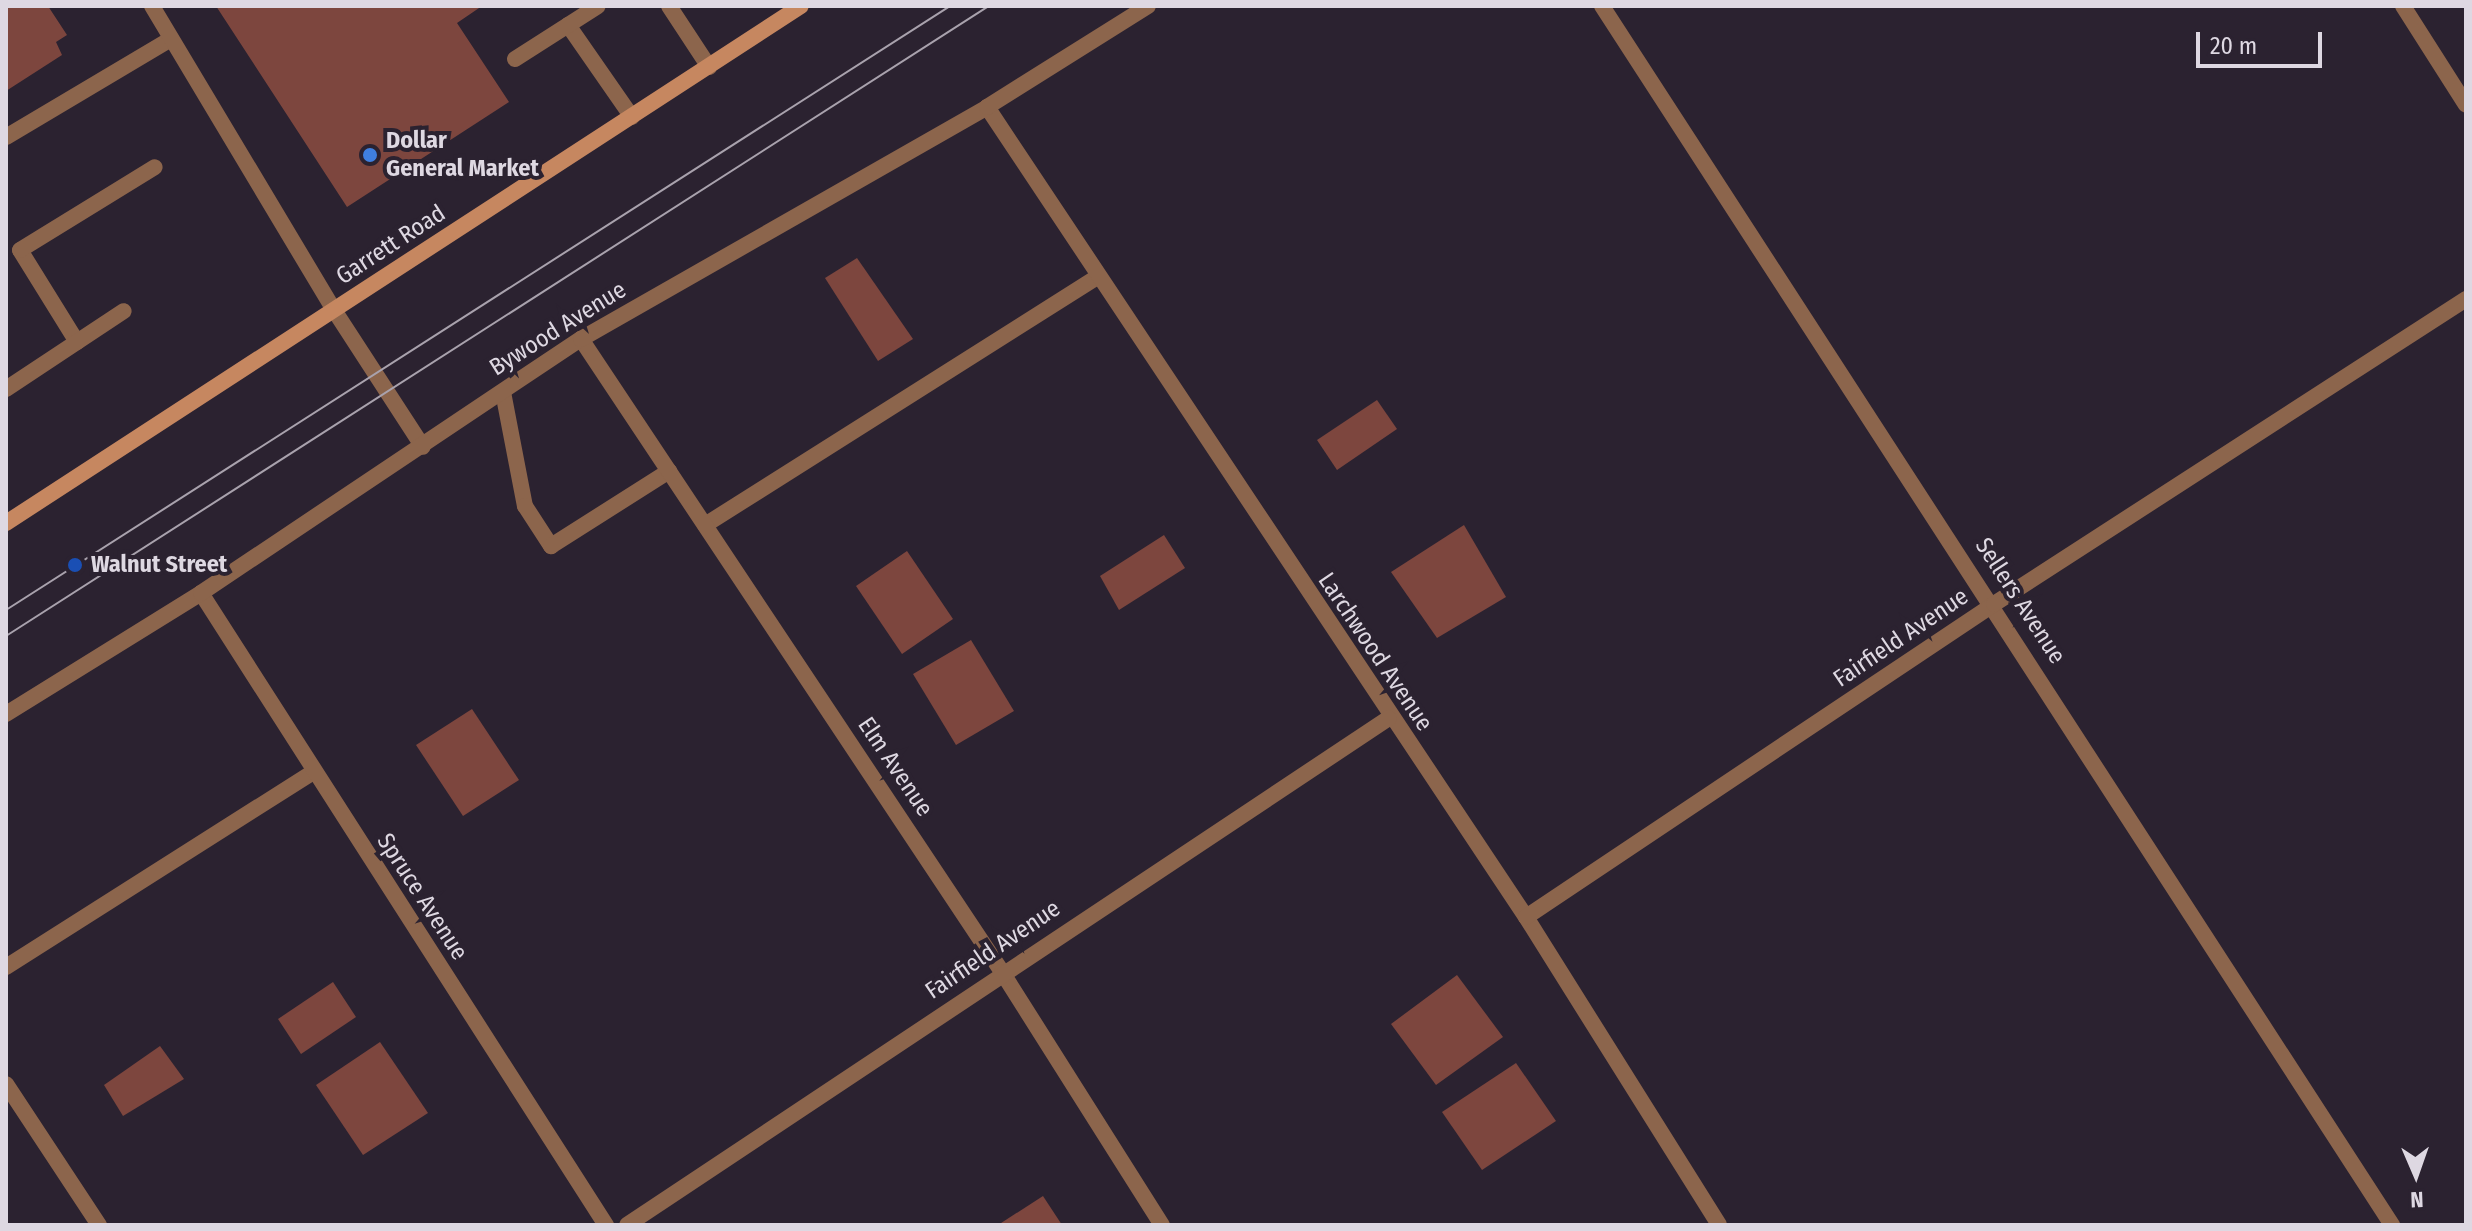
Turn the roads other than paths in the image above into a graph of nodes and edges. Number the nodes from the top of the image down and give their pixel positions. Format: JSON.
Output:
{"nodes":[{"id":1,"x":152,"y":6,"type":"edge"},
{"id":2,"x":598,"y":6,"type":"edge"},
{"id":3,"x":669,"y":6,"type":"edge"},
{"id":4,"x":801,"y":6,"type":"edge"},
{"id":5,"x":1148,"y":6,"type":"edge"},
{"id":6,"x":1602,"y":6,"type":"edge"},
{"id":7,"x":2403,"y":6,"type":"edge"},
{"id":8,"x":568,"y":25,"type":"junction"},
{"id":9,"x":171,"y":39,"type":"junction"},
{"id":10,"x":515,"y":59,"type":"dead end"},
{"id":11,"x":709,"y":67,"type":"junction"},
{"id":12,"x":2466,"y":105,"type":"edge"},
{"id":13,"x":987,"y":107,"type":"junction"},
{"id":14,"x":632,"y":117,"type":"junction"},
{"id":15,"x":6,"y":137,"type":"edge"},
{"id":16,"x":155,"y":167,"type":"dead end"},
{"id":17,"x":1098,"y":277,"type":"junction"},
{"id":18,"x":2466,"y":299,"type":"edge"},
{"id":19,"x":334,"y":310,"type":"junction"},
{"id":20,"x":124,"y":311,"type":"dead end"},
{"id":21,"x":581,"y":339,"type":"junction"},
{"id":22,"x":77,"y":342,"type":"junction"},
{"id":23,"x":6,"y":389,"type":"edge"},
{"id":24,"x":503,"y":392,"type":"junction"},
{"id":25,"x":423,"y":447,"type":"junction"},
{"id":26,"x":669,"y":471,"type":"junction"},
{"id":27,"x":6,"y":523,"type":"edge"},
{"id":28,"x":705,"y":525,"type":"junction"},
{"id":29,"x":201,"y":593,"type":"junction"},
{"id":30,"x":1994,"y":604,"type":"junction"},
{"id":31,"x":6,"y":714,"type":"edge"},
{"id":32,"x":1389,"y":718,"type":"junction"},
{"id":33,"x":313,"y":772,"type":"junction"},
{"id":34,"x":1526,"y":917,"type":"junction"},
{"id":35,"x":6,"y":967,"type":"edge"},
{"id":36,"x":1002,"y":972,"type":"junction"},
{"id":37,"x":6,"y":1084,"type":"edge"},
{"id":38,"x":99,"y":1225,"type":"edge"},
{"id":39,"x":606,"y":1225,"type":"edge"},
{"id":40,"x":627,"y":1225,"type":"edge"},
{"id":41,"x":1162,"y":1225,"type":"edge"},
{"id":42,"x":1719,"y":1225,"type":"edge"},
{"id":43,"x":2392,"y":1225,"type":"edge"}],
"edges":[{"from":1,"to":9,"type":"street"},
{"from":2,"to":8,"type":"street"},
{"from":3,"to":11,"type":"street"},
{"from":4,"to":11,"type":"main road","name":"Garrett Road"},
{"from":5,"to":13,"type":"street","name":"Bywood Avenue"},
{"from":6,"to":30,"type":"street","name":"Sellers Avenue"},
{"from":7,"to":12,"type":"street"},
{"from":8,"to":10,"type":"street"},
{"from":8,"to":14,"type":"street"},
{"from":9,"to":15,"type":"street"},
{"from":9,"to":19,"type":"street"},
{"from":11,"to":14,"type":"main road","name":"Garrett Road"},
{"from":13,"to":17,"type":"street","name":"Larchwood Avenue"},
{"from":13,"to":21,"type":"street","name":"Bywood Avenue"},
{"from":14,"to":19,"type":"main road","name":"Garrett Road"},
{"from":16,"to":22,"type":"street"},
{"from":17,"to":28,"type":"street"},
{"from":17,"to":32,"type":"street","name":"Larchwood Avenue"},
{"from":18,"to":30,"type":"street","name":"Fairfield Avenue"},
{"from":19,"to":25,"type":"street"},
{"from":19,"to":27,"type":"main road","name":"Garrett Road"},
{"from":20,"to":22,"type":"street"},
{"from":21,"to":24,"type":"street","name":"Bywood Avenue"},
{"from":21,"to":26,"type":"street","name":"Elm Avenue"},
{"from":22,"to":23,"type":"street"},
{"from":24,"to":25,"type":"street","name":"Bywood Avenue"},
{"from":24,"to":26,"type":"street"},
{"from":25,"to":29,"type":"street","name":"Bywood Avenue"},
{"from":26,"to":28,"type":"street","name":"Elm Avenue"},
{"from":28,"to":36,"type":"street","name":"Elm Avenue"},
{"from":29,"to":31,"type":"street","name":"Bywood Avenue"},
{"from":29,"to":33,"type":"street","name":"Spruce Avenue"},
{"from":30,"to":34,"type":"street","name":"Fairfield Avenue"},
{"from":30,"to":43,"type":"street","name":"Sellers Avenue"},
{"from":32,"to":34,"type":"street","name":"Larchwood Avenue"},
{"from":32,"to":36,"type":"street","name":"Fairfield Avenue"},
{"from":33,"to":35,"type":"street"},
{"from":33,"to":39,"type":"street","name":"Spruce Avenue"},
{"from":34,"to":42,"type":"street","name":"Larchwood Avenue"},
{"from":36,"to":40,"type":"street","name":"Fairfield Avenue"},
{"from":36,"to":41,"type":"street","name":"Elm Avenue"},
{"from":37,"to":38,"type":"street"}]}
